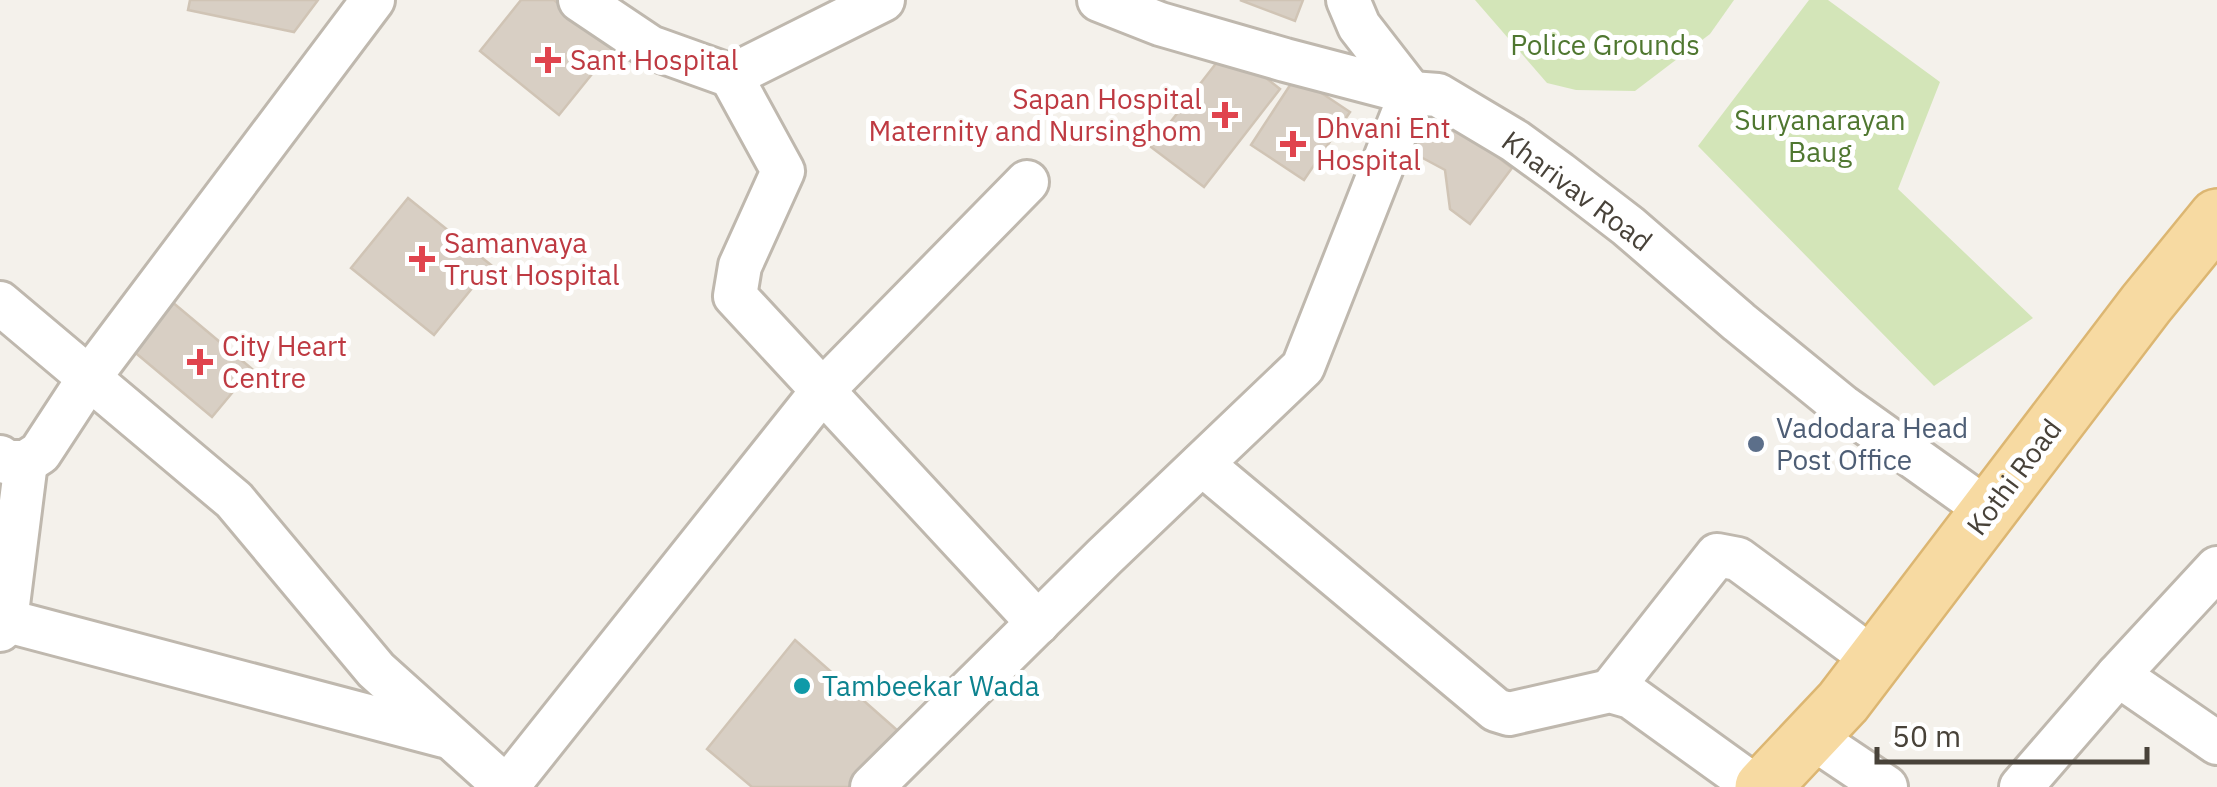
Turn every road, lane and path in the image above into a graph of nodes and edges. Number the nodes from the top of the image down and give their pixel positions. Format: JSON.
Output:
{"nodes":[{"id":1,"x":373,"y":0,"type":"edge"},
{"id":2,"x":883,"y":0,"type":"edge"},
{"id":3,"x":1099,"y":0,"type":"edge"},
{"id":4,"x":1348,"y":0,"type":"edge"},
{"id":5,"x":597,"y":4,"type":"edge"},
{"id":6,"x":731,"y":76,"type":"junction"},
{"id":7,"x":1412,"y":92,"type":"junction"},
{"id":8,"x":1027,"y":182,"type":"dead end"},
{"id":9,"x":2217,"y":217,"type":"edge"},
{"id":10,"x":0,"y":303,"type":"edge"},
{"id":11,"x":89,"y":378,"type":"junction"},
{"id":12,"x":823,"y":390,"type":"junction"},
{"id":13,"x":13,"y":459,"type":"edge"},
{"id":14,"x":1202,"y":464,"type":"junction"},
{"id":15,"x":1989,"y":511,"type":"junction"},
{"id":16,"x":2217,"y":568,"type":"edge"},
{"id":17,"x":2,"y":623,"type":"edge"},
{"id":18,"x":1038,"y":623,"type":"junction"},
{"id":19,"x":1875,"y":660,"type":"junction"},
{"id":20,"x":2118,"y":674,"type":"junction"},
{"id":21,"x":1610,"y":691,"type":"junction"},
{"id":22,"x":1810,"y":736,"type":"junction"},
{"id":23,"x":450,"y":737,"type":"junction"},
{"id":24,"x":2217,"y":743,"type":"edge"},
{"id":25,"x":506,"y":787,"type":"edge"},
{"id":26,"x":872,"y":787,"type":"edge"},
{"id":27,"x":1760,"y":787,"type":"edge"},
{"id":28,"x":1886,"y":787,"type":"edge"},
{"id":29,"x":2021,"y":787,"type":"edge"}],
"edges":[{"from":1,"to":11,"type":"street"},
{"from":2,"to":6,"type":"street"},
{"from":3,"to":7,"type":"street","name":"Kharivav Road"},
{"from":4,"to":7,"type":"street"},
{"from":5,"to":6,"type":"street"},
{"from":6,"to":12,"type":"street"},
{"from":7,"to":14,"type":"street"},
{"from":7,"to":15,"type":"street","name":"Kharivav Road"},
{"from":8,"to":12,"type":"street"},
{"from":9,"to":15,"type":"main road","name":"Kothi Road"},
{"from":10,"to":11,"type":"street"},
{"from":11,"to":13,"type":"street"},
{"from":11,"to":23,"type":"street"},
{"from":12,"to":18,"type":"street"},
{"from":12,"to":25,"type":"street"},
{"from":13,"to":17,"type":"street"},
{"from":14,"to":18,"type":"street"},
{"from":14,"to":21,"type":"street"},
{"from":15,"to":19,"type":"main road","name":"Kothi Road"},
{"from":16,"to":20,"type":"street"},
{"from":17,"to":23,"type":"street"},
{"from":18,"to":26,"type":"street"},
{"from":19,"to":21,"type":"street"},
{"from":19,"to":22,"type":"main road","name":"Kothi Road"},
{"from":20,"to":24,"type":"street"},
{"from":20,"to":29,"type":"street"},
{"from":21,"to":27,"type":"street"},
{"from":22,"to":27,"type":"main road","name":"Kothi Road"},
{"from":22,"to":28,"type":"street"},
{"from":23,"to":25,"type":"street"}]}
